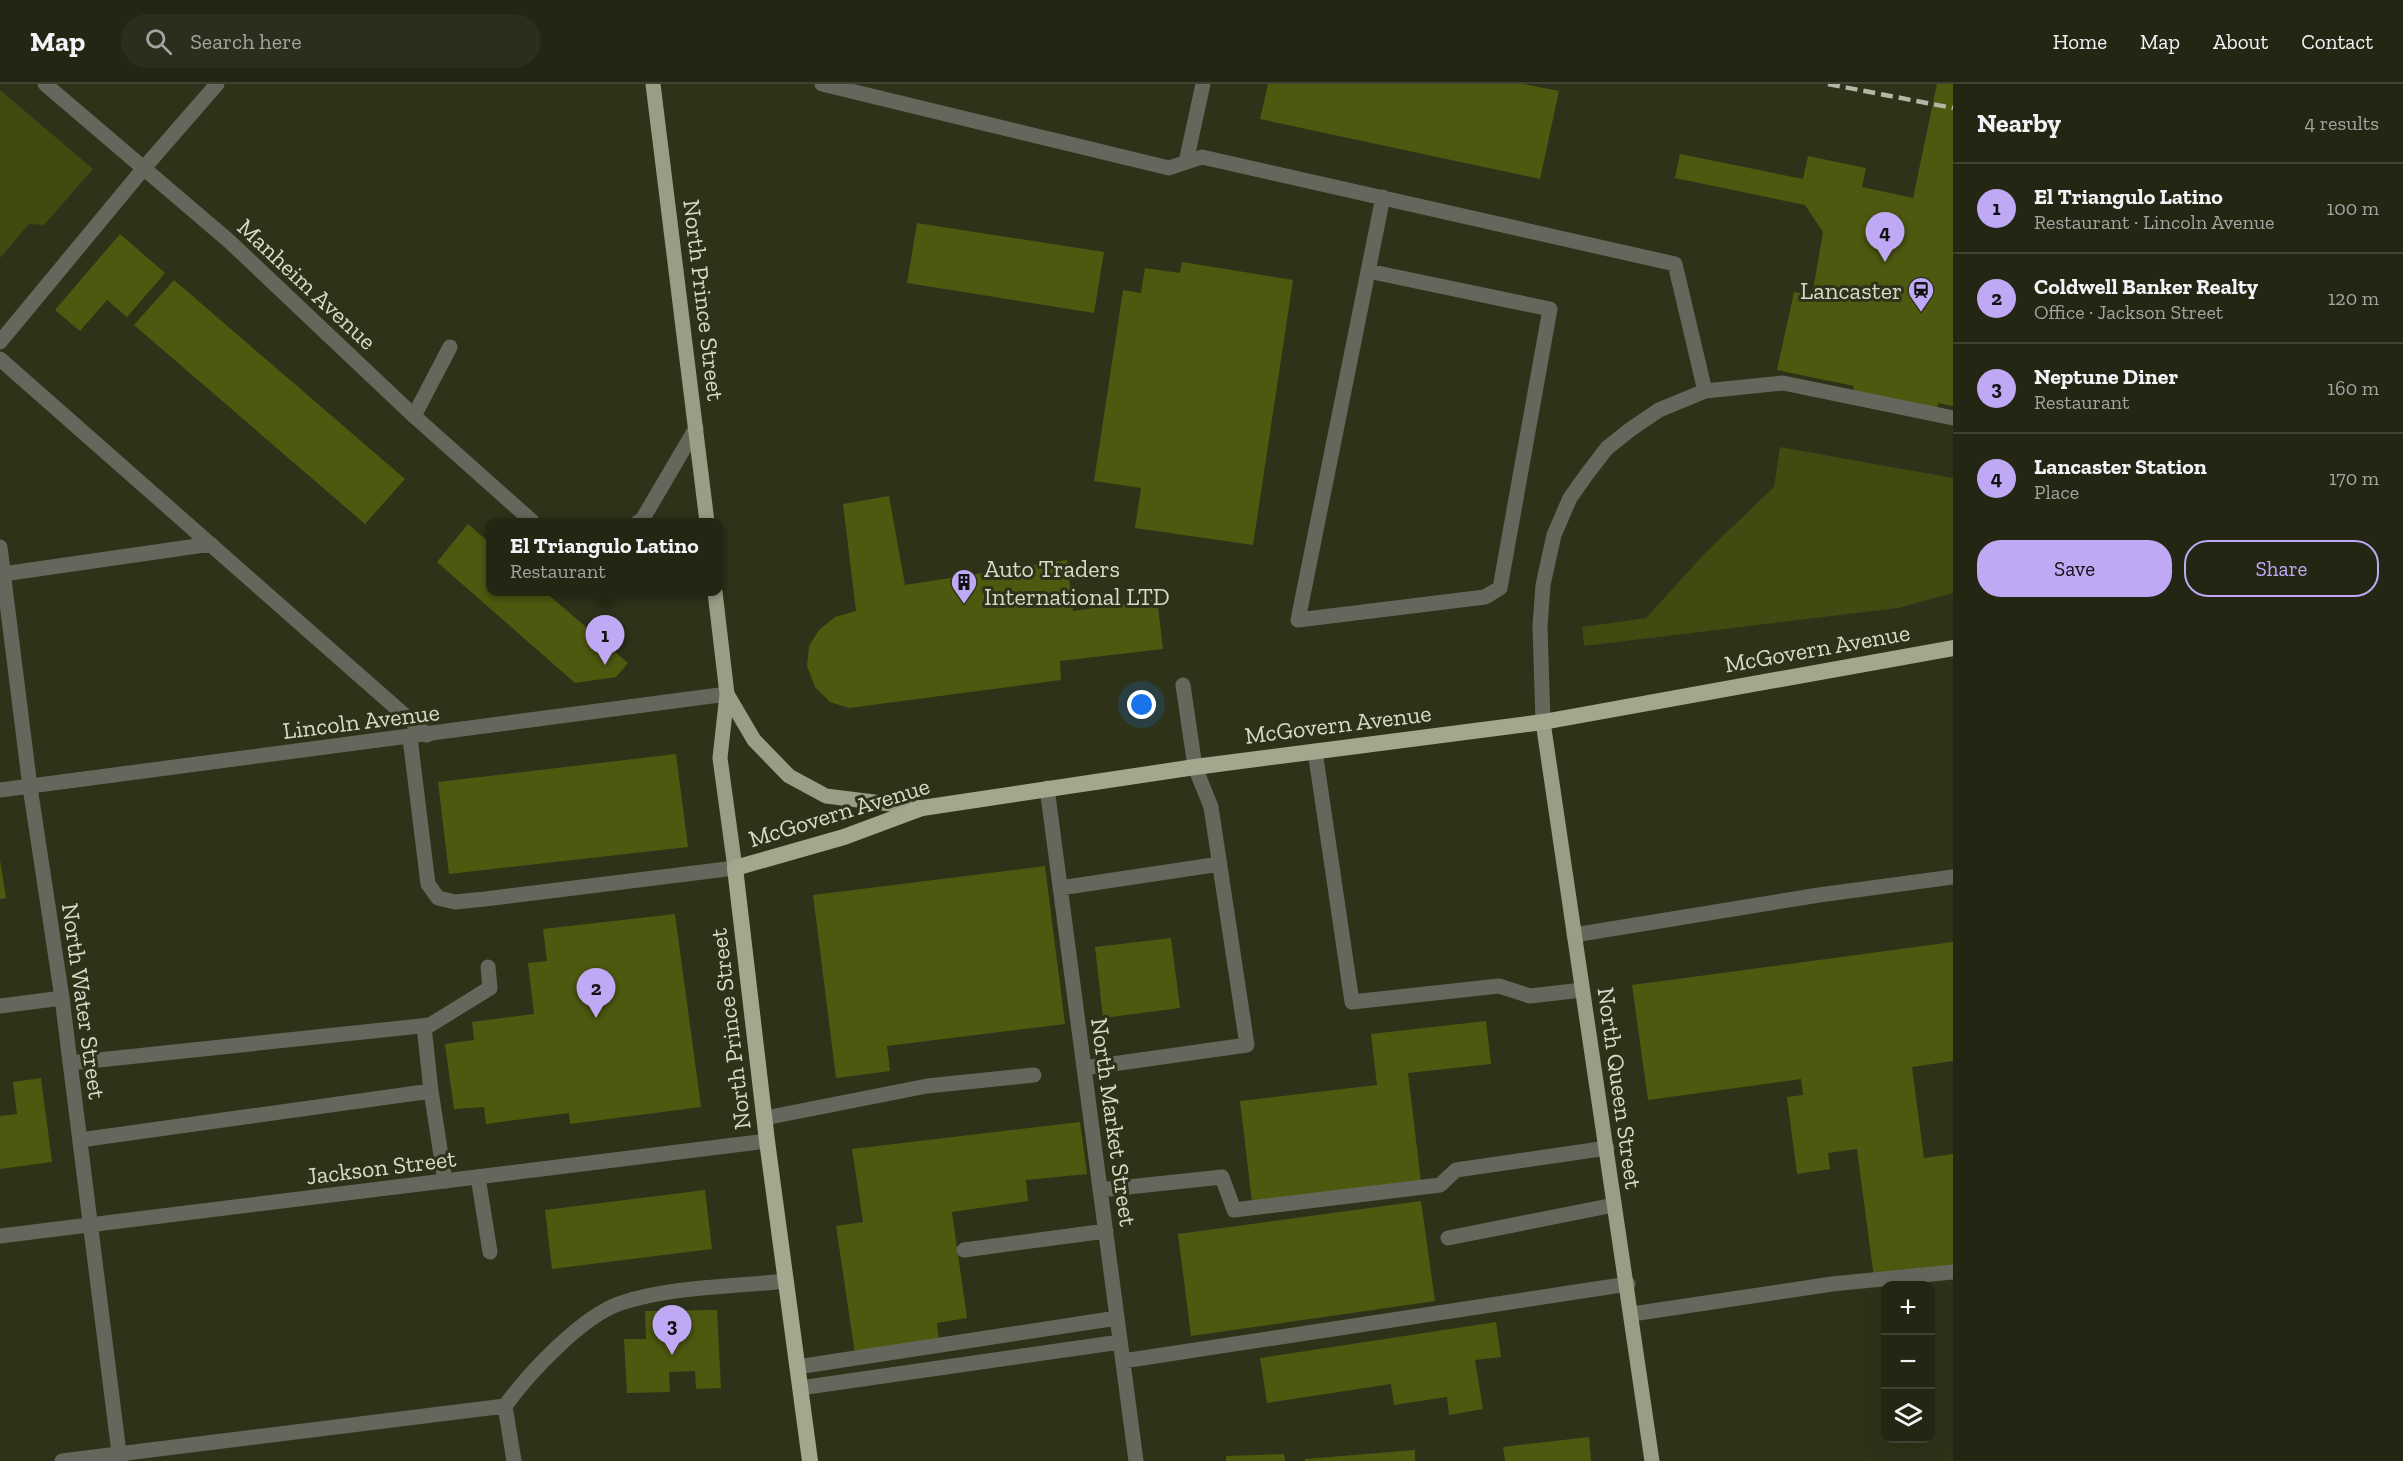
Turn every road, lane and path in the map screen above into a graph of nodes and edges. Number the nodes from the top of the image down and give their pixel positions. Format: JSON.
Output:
{"nodes":[{"id":1,"x":45,"y":84,"type":"edge"},
{"id":2,"x":217,"y":84,"type":"edge"},
{"id":3,"x":653,"y":84,"type":"edge"},
{"id":4,"x":822,"y":84,"type":"edge"},
{"id":5,"x":1203,"y":84,"type":"edge"},
{"id":6,"x":1186,"y":162,"type":"junction"},
{"id":7,"x":144,"y":168,"type":"junction"},
{"id":8,"x":1383,"y":197,"type":"junction"},
{"id":9,"x":1368,"y":271,"type":"junction"},
{"id":10,"x":0,"y":342,"type":"edge"},
{"id":11,"x":450,"y":347,"type":"dead end"},
{"id":12,"x":0,"y":359,"type":"edge"},
{"id":13,"x":1705,"y":391,"type":"junction"},
{"id":14,"x":414,"y":416,"type":"junction"},
{"id":15,"x":1953,"y":418,"type":"edge"},
{"id":16,"x":696,"y":428,"type":"junction"},
{"id":17,"x":529,"y":518,"type":"edge"},
{"id":18,"x":643,"y":518,"type":"edge"},
{"id":19,"x":707,"y":518,"type":"edge"},
{"id":20,"x":211,"y":544,"type":"junction"},
{"id":21,"x":0,"y":547,"type":"edge"},
{"id":22,"x":3,"y":574,"type":"junction"},
{"id":23,"x":716,"y":596,"type":"edge"},
{"id":24,"x":1953,"y":648,"type":"edge"},
{"id":25,"x":1183,"y":685,"type":"dead end"},
{"id":26,"x":727,"y":694,"type":"junction"},
{"id":27,"x":1543,"y":722,"type":"junction"},
{"id":28,"x":427,"y":735,"type":"junction"},
{"id":29,"x":410,"y":738,"type":"junction"},
{"id":30,"x":1315,"y":751,"type":"junction"},
{"id":31,"x":1195,"y":767,"type":"junction"},
{"id":32,"x":30,"y":787,"type":"junction"},
{"id":33,"x":1047,"y":788,"type":"junction"},
{"id":34,"x":0,"y":790,"type":"edge"},
{"id":35,"x":922,"y":808,"type":"junction"},
{"id":36,"x":1220,"y":864,"type":"junction"},
{"id":37,"x":735,"y":868,"type":"junction"},
{"id":38,"x":1953,"y":877,"type":"edge"},
{"id":39,"x":1060,"y":888,"type":"junction"},
{"id":40,"x":1574,"y":935,"type":"junction"},
{"id":41,"x":488,"y":967,"type":"dead end"},
{"id":42,"x":1582,"y":990,"type":"junction"},
{"id":43,"x":62,"y":998,"type":"junction"},
{"id":44,"x":0,"y":1006,"type":"edge"},
{"id":45,"x":424,"y":1026,"type":"junction"},
{"id":46,"x":70,"y":1063,"type":"junction"},
{"id":47,"x":1084,"y":1068,"type":"junction"},
{"id":48,"x":1034,"y":1075,"type":"dead end"},
{"id":49,"x":432,"y":1091,"type":"junction"},
{"id":50,"x":765,"y":1118,"type":"junction"},
{"id":51,"x":80,"y":1140,"type":"junction"},
{"id":52,"x":767,"y":1141,"type":"junction"},
{"id":53,"x":1607,"y":1148,"type":"junction"},
{"id":54,"x":477,"y":1177,"type":"junction"},
{"id":55,"x":445,"y":1181,"type":"junction"},
{"id":56,"x":1100,"y":1190,"type":"junction"},
{"id":57,"x":1614,"y":1205,"type":"junction"},
{"id":58,"x":90,"y":1226,"type":"junction"},
{"id":59,"x":1106,"y":1231,"type":"junction"},
{"id":60,"x":0,"y":1236,"type":"edge"},
{"id":61,"x":1448,"y":1238,"type":"dead end"},
{"id":62,"x":964,"y":1250,"type":"dead end"},
{"id":63,"x":490,"y":1252,"type":"dead end"},
{"id":64,"x":1953,"y":1272,"type":"edge"},
{"id":65,"x":786,"y":1281,"type":"junction"},
{"id":66,"x":1628,"y":1284,"type":"junction"},
{"id":67,"x":1632,"y":1314,"type":"junction"},
{"id":68,"x":1117,"y":1318,"type":"junction"},
{"id":69,"x":1120,"y":1342,"type":"junction"},
{"id":70,"x":1123,"y":1361,"type":"junction"},
{"id":71,"x":797,"y":1367,"type":"junction"},
{"id":72,"x":800,"y":1388,"type":"junction"},
{"id":73,"x":505,"y":1406,"type":"junction"},
{"id":74,"x":119,"y":1457,"type":"edge"},
{"id":75,"x":62,"y":1461,"type":"edge"},
{"id":76,"x":514,"y":1461,"type":"edge"},
{"id":77,"x":810,"y":1461,"type":"edge"},
{"id":78,"x":1136,"y":1461,"type":"edge"},
{"id":79,"x":1652,"y":1461,"type":"edge"}],
"edges":[{"from":1,"to":7,"type":"street","name":"Manheim Avenue"},
{"from":2,"to":7,"type":"street"},
{"from":3,"to":16,"type":"main road","name":"North Prince Street"},
{"from":4,"to":6,"type":"street"},
{"from":5,"to":6,"type":"street"},
{"from":6,"to":8,"type":"street"},
{"from":7,"to":10,"type":"street"},
{"from":7,"to":14,"type":"street","name":"Manheim Avenue"},
{"from":8,"to":9,"type":"street"},
{"from":8,"to":13,"type":"street"},
{"from":9,"to":9,"type":"street"},
{"from":11,"to":14,"type":"street"},
{"from":12,"to":20,"type":"street"},
{"from":13,"to":15,"type":"street"},
{"from":13,"to":27,"type":"street"},
{"from":14,"to":17,"type":"street","name":"Manheim Avenue"},
{"from":16,"to":18,"type":"street"},
{"from":16,"to":19,"type":"main road","name":"North Prince Street"},
{"from":20,"to":22,"type":"street"},
{"from":20,"to":28,"type":"street"},
{"from":21,"to":22,"type":"street","name":"North Water Street"},
{"from":22,"to":32,"type":"street","name":"North Water Street"},
{"from":23,"to":26,"type":"main road","name":"North Prince Street"},
{"from":24,"to":27,"type":"highway","name":"McGovern Avenue"},
{"from":25,"to":31,"type":"street"},
{"from":26,"to":28,"type":"street","name":"Lincoln Avenue"},
{"from":26,"to":35,"type":"main road"},
{"from":26,"to":37,"type":"main road","name":"North Prince Street"},
{"from":27,"to":30,"type":"highway","name":"McGovern Avenue"},
{"from":27,"to":40,"type":"main road","name":"North Queen Street"},
{"from":28,"to":29,"type":"street","name":"Lincoln Avenue"},
{"from":29,"to":32,"type":"street","name":"Lincoln Avenue"},
{"from":29,"to":37,"type":"street"},
{"from":30,"to":31,"type":"highway","name":"McGovern Avenue"},
{"from":30,"to":42,"type":"street"},
{"from":31,"to":33,"type":"highway","name":"McGovern Avenue"},
{"from":31,"to":36,"type":"street"},
{"from":32,"to":34,"type":"street","name":"Lincoln Avenue"},
{"from":32,"to":43,"type":"street","name":"North Water Street"},
{"from":33,"to":35,"type":"highway","name":"McGovern Avenue"},
{"from":33,"to":39,"type":"street","name":"North Market Street"},
{"from":35,"to":37,"type":"highway","name":"McGovern Avenue"},
{"from":36,"to":39,"type":"street"},
{"from":36,"to":47,"type":"street"},
{"from":37,"to":50,"type":"highway","name":"North Prince Street"},
{"from":38,"to":40,"type":"street"},
{"from":39,"to":47,"type":"street","name":"North Market Street"},
{"from":40,"to":42,"type":"main road","name":"North Queen Street"},
{"from":41,"to":45,"type":"street"},
{"from":42,"to":53,"type":"main road","name":"North Queen Street"},
{"from":43,"to":44,"type":"street"},
{"from":43,"to":46,"type":"street","name":"North Water Street"},
{"from":45,"to":46,"type":"street"},
{"from":45,"to":49,"type":"street"},
{"from":46,"to":51,"type":"street","name":"North Water Street"},
{"from":47,"to":56,"type":"street","name":"North Market Street"},
{"from":48,"to":50,"type":"street"},
{"from":49,"to":51,"type":"street"},
{"from":49,"to":55,"type":"street"},
{"from":50,"to":52,"type":"highway","name":"North Prince Street"},
{"from":51,"to":58,"type":"street","name":"North Water Street"},
{"from":52,"to":54,"type":"street","name":"Jackson Street"},
{"from":52,"to":65,"type":"highway","name":"North Prince Street"},
{"from":53,"to":56,"type":"street"},
{"from":53,"to":57,"type":"main road","name":"North Queen Street"},
{"from":54,"to":55,"type":"street","name":"Jackson Street"},
{"from":54,"to":63,"type":"street"},
{"from":55,"to":58,"type":"street","name":"Jackson Street"},
{"from":56,"to":59,"type":"street","name":"North Market Street"},
{"from":57,"to":61,"type":"street"},
{"from":57,"to":66,"type":"main road","name":"North Queen Street"},
{"from":58,"to":60,"type":"street","name":"Jackson Street"},
{"from":58,"to":74,"type":"street","name":"North Water Street"},
{"from":59,"to":62,"type":"street"},
{"from":59,"to":68,"type":"street","name":"North Market Street"},
{"from":64,"to":67,"type":"street"},
{"from":65,"to":71,"type":"highway","name":"North Prince Street"},
{"from":65,"to":73,"type":"street"},
{"from":66,"to":67,"type":"main road","name":"North Queen Street"},
{"from":66,"to":70,"type":"street"},
{"from":67,"to":79,"type":"main road","name":"North Queen Street"},
{"from":68,"to":69,"type":"street","name":"North Market Street"},
{"from":68,"to":71,"type":"street"},
{"from":69,"to":70,"type":"street","name":"North Market Street"},
{"from":69,"to":72,"type":"street"},
{"from":70,"to":78,"type":"street","name":"North Market Street"},
{"from":71,"to":72,"type":"highway","name":"North Prince Street"},
{"from":72,"to":77,"type":"highway","name":"North Prince Street"},
{"from":73,"to":74,"type":"street"},
{"from":73,"to":76,"type":"street"},
{"from":74,"to":75,"type":"street"}]}
